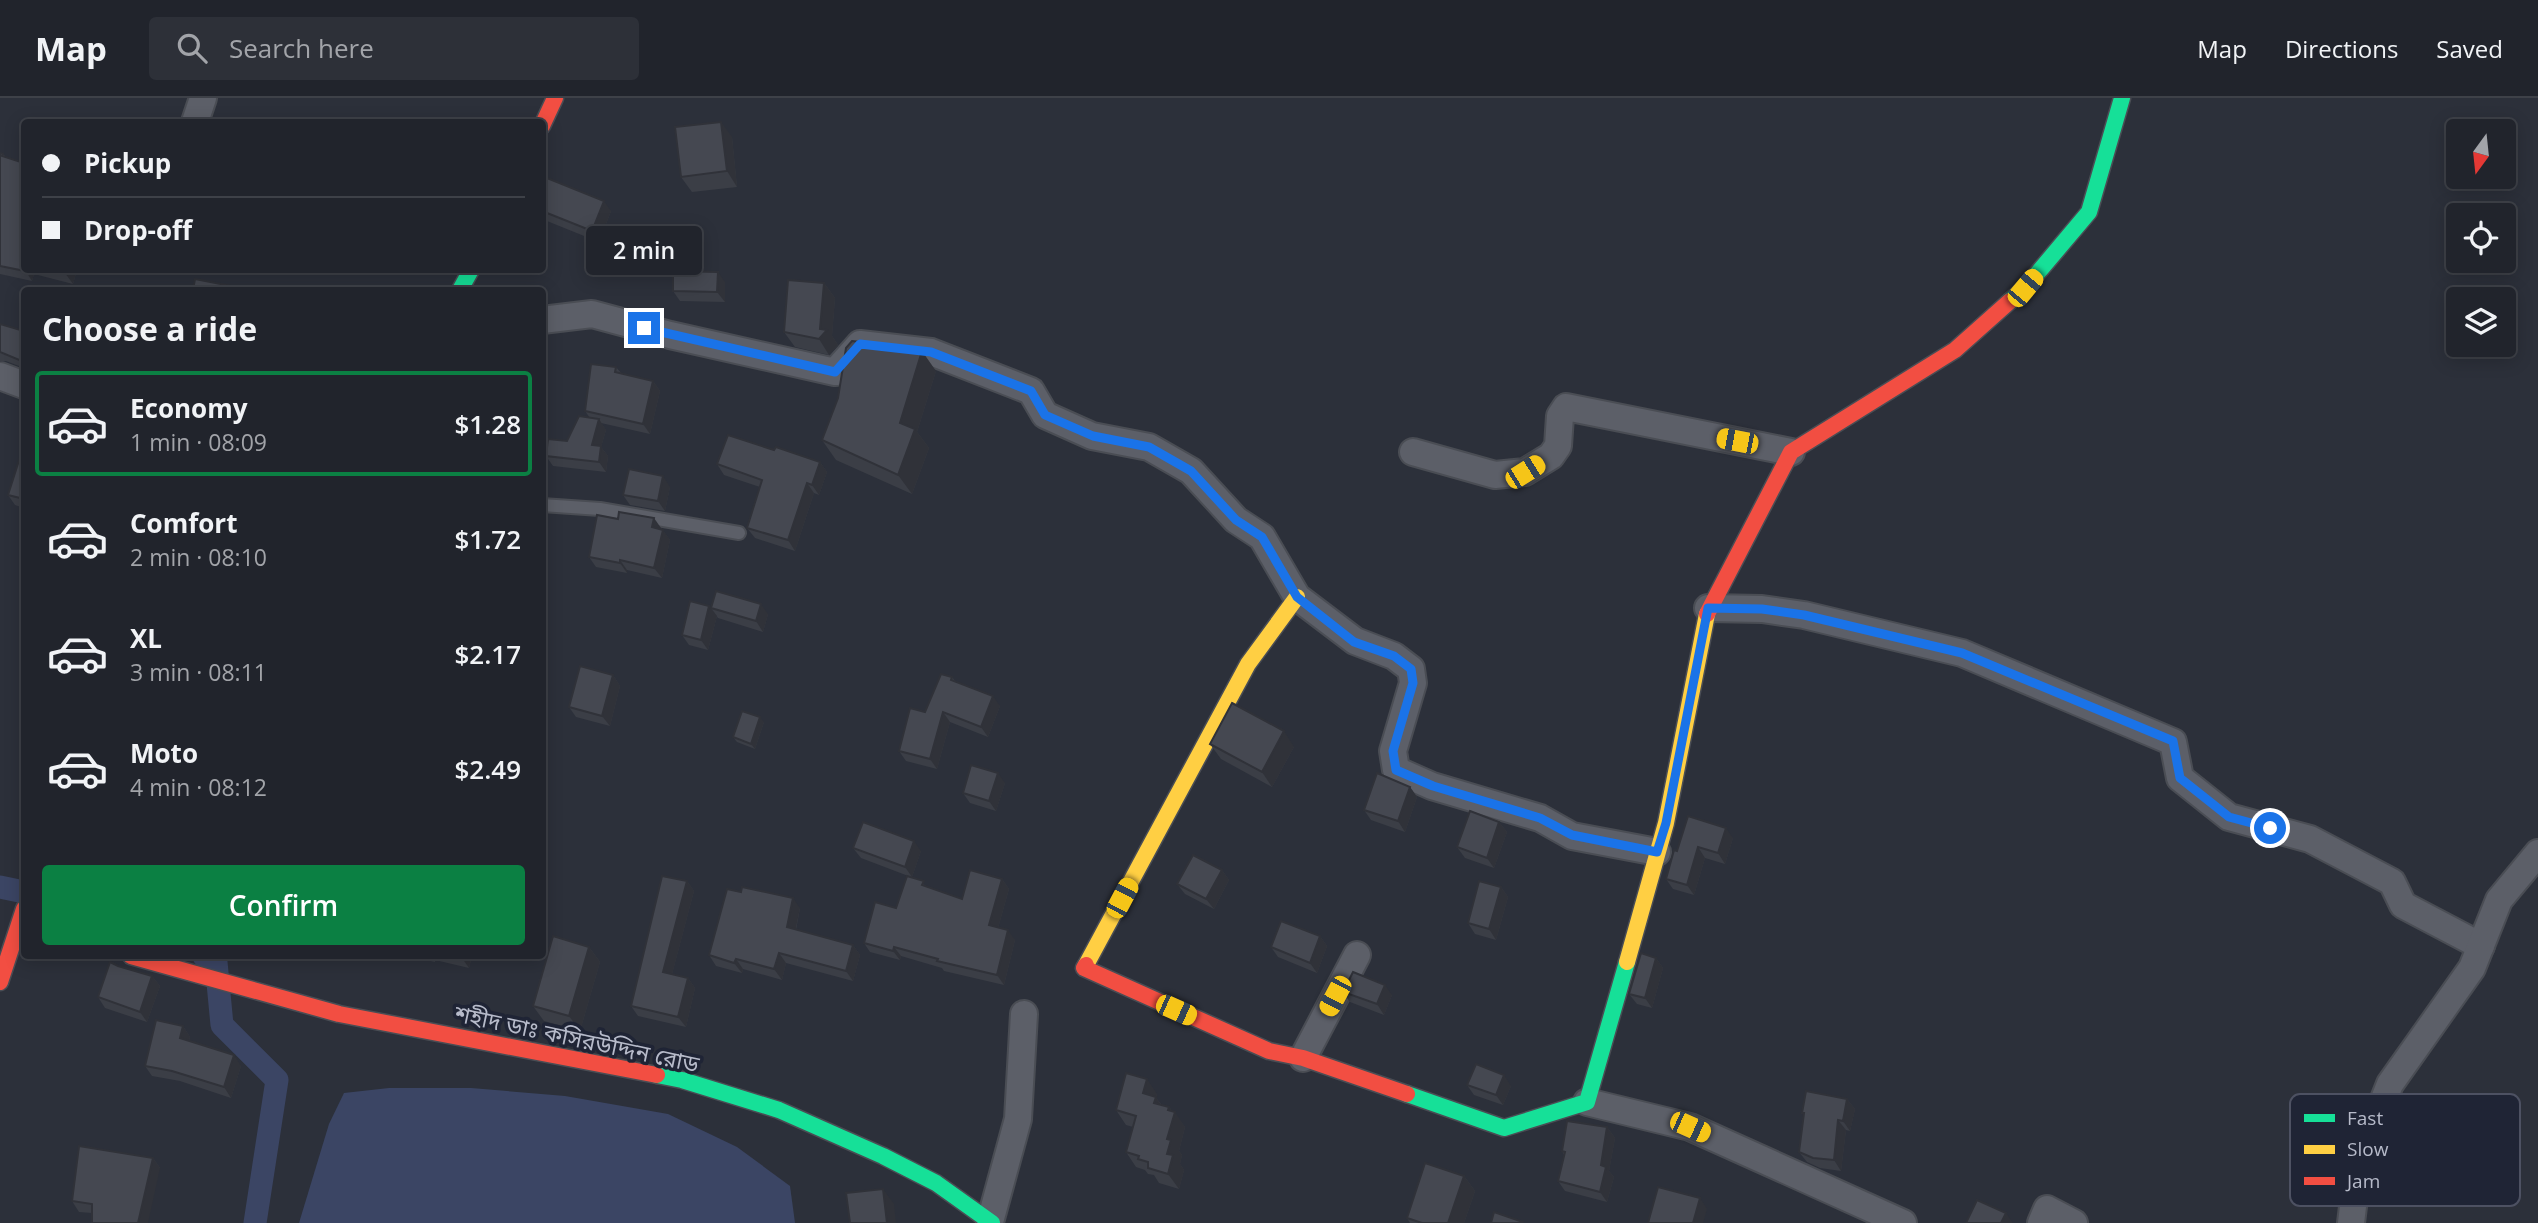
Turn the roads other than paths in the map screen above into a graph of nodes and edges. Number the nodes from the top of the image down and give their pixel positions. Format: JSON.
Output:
{"nodes":[{"id":1,"x":203,"y":98,"type":"edge"},
{"id":2,"x":555,"y":98,"type":"edge"},
{"id":3,"x":2122,"y":98,"type":"edge"},
{"id":4,"x":196,"y":119,"type":"edge"},
{"id":5,"x":545,"y":119,"type":"edge"},
{"id":6,"x":546,"y":320,"type":"edge"},
{"id":7,"x":0,"y":376,"type":"edge"},
{"id":8,"x":21,"y":384,"type":"edge"},
{"id":9,"x":1413,"y":452,"type":"dead end"},
{"id":10,"x":1791,"y":452,"type":"junction"},
{"id":11,"x":546,"y":505,"type":"edge"},
{"id":12,"x":739,"y":533,"type":"dead end"},
{"id":13,"x":1297,"y":597,"type":"junction"},
{"id":14,"x":1708,"y":608,"type":"junction"},
{"id":15,"x":1657,"y":852,"type":"junction"},
{"id":16,"x":2538,"y":853,"type":"edge"},
{"id":17,"x":0,"y":918,"type":"edge"},
{"id":18,"x":21,"y":919,"type":"edge"},
{"id":19,"x":21,"y":922,"type":"edge"},
{"id":20,"x":2481,"y":946,"type":"junction"},
{"id":21,"x":1357,"y":956,"type":"dead end"},
{"id":22,"x":142,"y":959,"type":"edge"},
{"id":23,"x":0,"y":982,"type":"edge"},
{"id":24,"x":1024,"y":1014,"type":"dead end"},
{"id":25,"x":1303,"y":1058,"type":"junction"},
{"id":26,"x":2386,"y":1094,"type":"edge"},
{"id":27,"x":1587,"y":1102,"type":"junction"},
{"id":28,"x":984,"y":1221,"type":"edge"},
{"id":29,"x":1903,"y":1223,"type":"edge"},
{"id":30,"x":2040,"y":1223,"type":"edge"},
{"id":31,"x":2074,"y":1223,"type":"edge"}],
"edges":[{"from":1,"to":4,"type":"street"},
{"from":2,"to":5,"type":"street"},
{"from":3,"to":10,"type":"street"},
{"from":6,"to":13,"type":"street"},
{"from":7,"to":8,"type":"street"},
{"from":9,"to":10,"type":"street"},
{"from":10,"to":14,"type":"street"},
{"from":11,"to":12,"type":"lane"},
{"from":13,"to":15,"type":"street"},
{"from":13,"to":25,"type":"street"},
{"from":14,"to":15,"type":"street"},
{"from":14,"to":20,"type":"street"},
{"from":15,"to":27,"type":"street"},
{"from":16,"to":20,"type":"street"},
{"from":17,"to":18,"type":"street"},
{"from":19,"to":23,"type":"street"},
{"from":20,"to":26,"type":"street"},
{"from":21,"to":25,"type":"street"},
{"from":22,"to":28,"type":"street","name":"শহীদ ডাঃ কসিরউদ্দিন রোড"},
{"from":24,"to":28,"type":"street"},
{"from":25,"to":27,"type":"street"},
{"from":27,"to":29,"type":"street"},
{"from":30,"to":31,"type":"street"}]}
